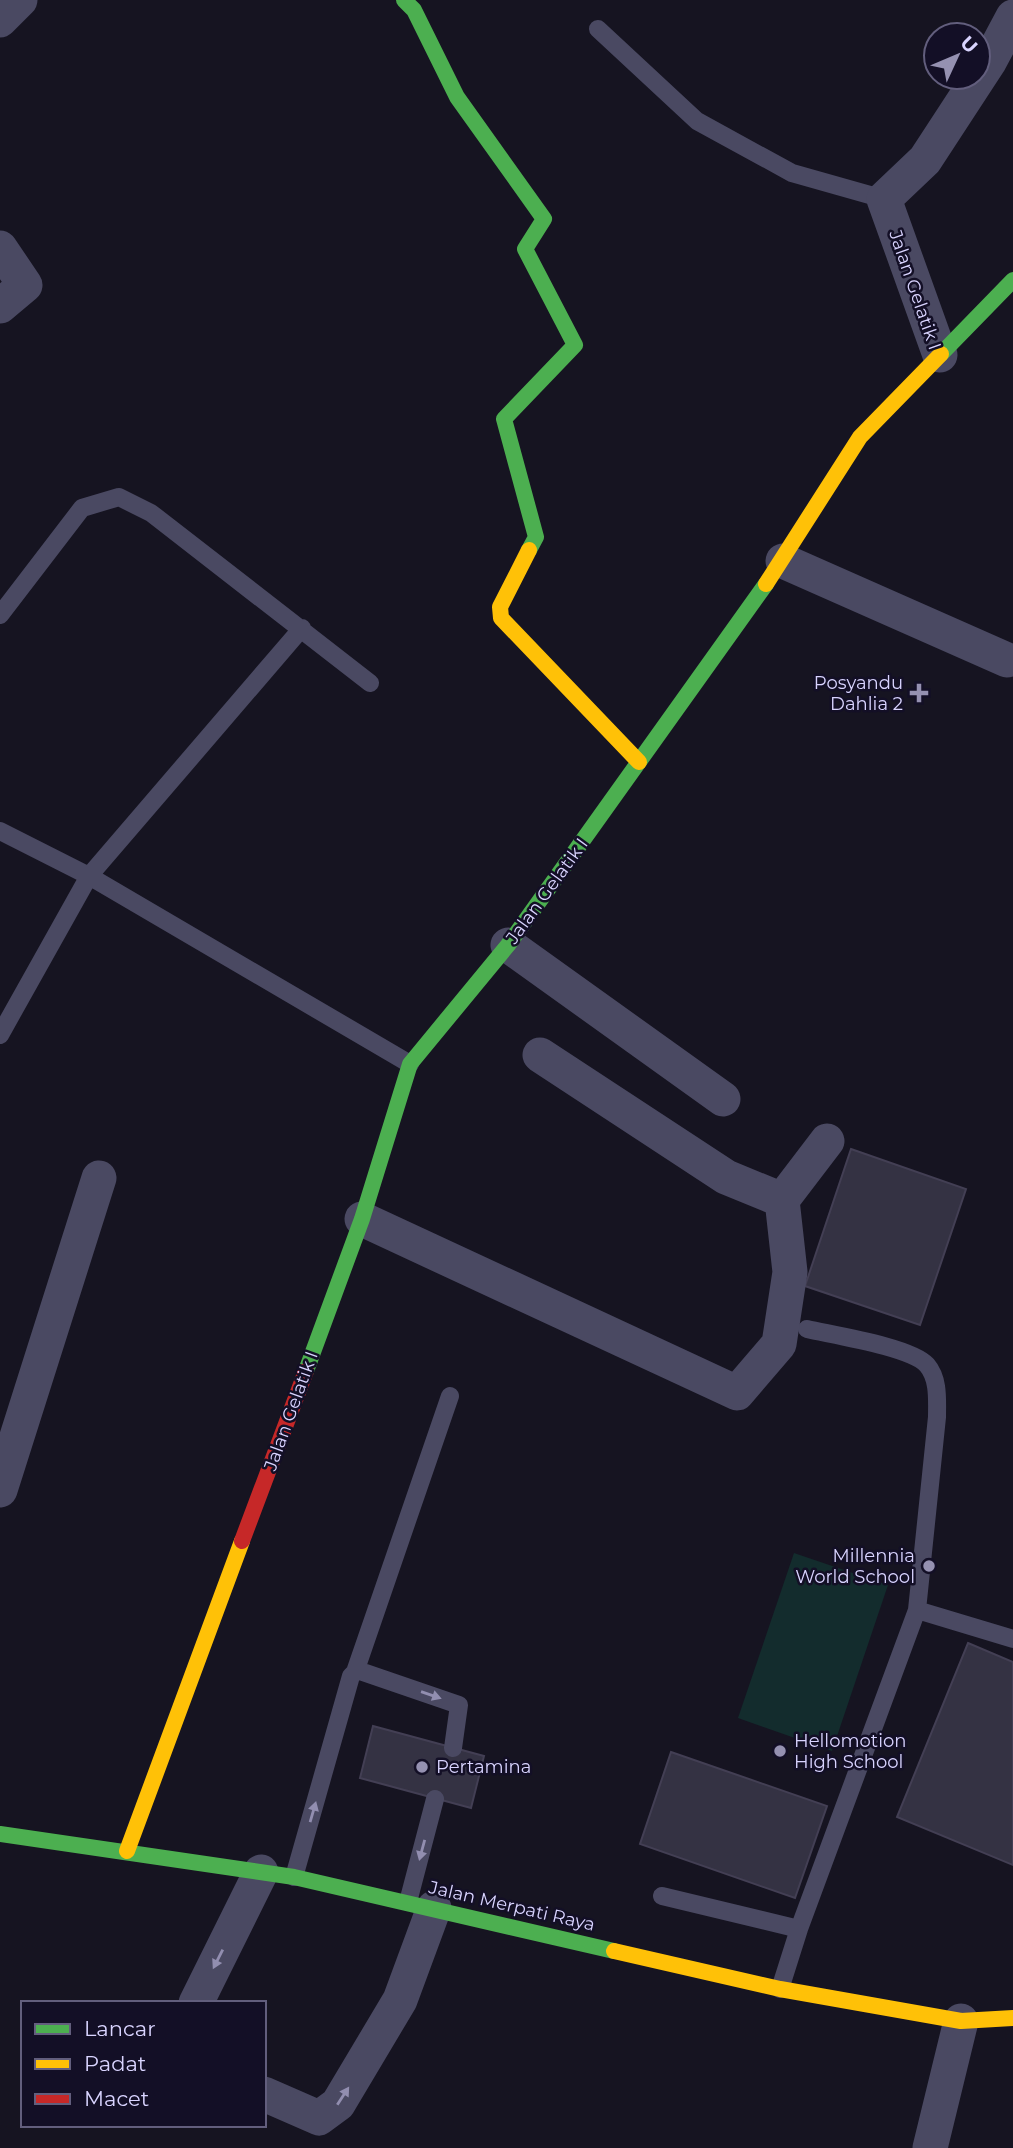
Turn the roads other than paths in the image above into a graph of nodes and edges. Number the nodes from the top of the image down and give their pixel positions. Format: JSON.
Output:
{"nodes":[{"id":1,"x":20,"y":0,"type":"edge"},
{"id":2,"x":404,"y":0,"type":"edge"},
{"id":3,"x":1013,"y":17,"type":"edge"},
{"id":4,"x":0,"y":20,"type":"edge"},
{"id":5,"x":598,"y":29,"type":"dead end"},
{"id":6,"x":884,"y":199,"type":"junction"},
{"id":7,"x":0,"y":248,"type":"edge"},
{"id":8,"x":1013,"y":280,"type":"edge"},
{"id":9,"x":0,"y":306,"type":"edge"},
{"id":10,"x":940,"y":355,"type":"junction"},
{"id":11,"x":783,"y":561,"type":"junction"},
{"id":12,"x":0,"y":615,"type":"edge"},
{"id":13,"x":302,"y":628,"type":"junction"},
{"id":14,"x":1007,"y":660,"type":"dead end"},
{"id":15,"x":370,"y":683,"type":"dead end"},
{"id":16,"x":639,"y":762,"type":"junction"},
{"id":17,"x":0,"y":831,"type":"edge"},
{"id":18,"x":89,"y":876,"type":"junction"},
{"id":19,"x":508,"y":946,"type":"junction"},
{"id":20,"x":0,"y":1035,"type":"edge"},
{"id":21,"x":540,"y":1055,"type":"dead end"},
{"id":22,"x":410,"y":1064,"type":"junction"},
{"id":23,"x":723,"y":1099,"type":"dead end"},
{"id":24,"x":827,"y":1141,"type":"dead end"},
{"id":25,"x":99,"y":1178,"type":"dead end"},
{"id":26,"x":782,"y":1200,"type":"junction"},
{"id":27,"x":362,"y":1219,"type":"junction"},
{"id":28,"x":807,"y":1329,"type":"dead end"},
{"id":29,"x":450,"y":1396,"type":"dead end"},
{"id":30,"x":0,"y":1490,"type":"edge"},
{"id":31,"x":917,"y":1610,"type":"junction"},
{"id":32,"x":1013,"y":1639,"type":"edge"},
{"id":33,"x":355,"y":1672,"type":"junction"},
{"id":34,"x":453,"y":1748,"type":"dead end"},
{"id":35,"x":435,"y":1799,"type":"dead end"},
{"id":36,"x":0,"y":1834,"type":"edge"},
{"id":37,"x":127,"y":1851,"type":"junction"},
{"id":38,"x":278,"y":1875,"type":"junction"},
{"id":39,"x":662,"y":1896,"type":"dead end"},
{"id":40,"x":421,"y":1905,"type":"junction"},
{"id":41,"x":799,"y":1928,"type":"junction"},
{"id":42,"x":780,"y":1989,"type":"junction"},
{"id":43,"x":197,"y":2001,"type":"edge"},
{"id":44,"x":1013,"y":2018,"type":"edge"},
{"id":45,"x":961,"y":2021,"type":"junction"},
{"id":46,"x":266,"y":2095,"type":"edge"},
{"id":47,"x":930,"y":2148,"type":"edge"}],
"edges":[{"from":1,"to":4,"type":"street"},
{"from":2,"to":16,"type":"street"},
{"from":3,"to":6,"type":"street"},
{"from":5,"to":6,"type":"lane"},
{"from":6,"to":10,"type":"street","name":"Jalan Gelatik I"},
{"from":7,"to":9,"type":"street"},
{"from":8,"to":10,"type":"street"},
{"from":10,"to":11,"type":"street","name":"Jalan Gelatik I"},
{"from":11,"to":14,"type":"street"},
{"from":11,"to":16,"type":"street","name":"Jalan Gelatik I"},
{"from":12,"to":13,"type":"lane"},
{"from":13,"to":15,"type":"lane"},
{"from":13,"to":18,"type":"lane"},
{"from":16,"to":19,"type":"street","name":"Jalan Gelatik I"},
{"from":17,"to":18,"type":"lane"},
{"from":18,"to":20,"type":"lane"},
{"from":18,"to":22,"type":"lane"},
{"from":19,"to":22,"type":"street","name":"Jalan Gelatik I"},
{"from":19,"to":23,"type":"street"},
{"from":21,"to":26,"type":"street"},
{"from":22,"to":27,"type":"street","name":"Jalan Gelatik I"},
{"from":24,"to":26,"type":"street"},
{"from":25,"to":30,"type":"street"},
{"from":26,"to":27,"type":"street"},
{"from":27,"to":37,"type":"street","name":"Jalan Gelatik I"},
{"from":28,"to":31,"type":"lane"},
{"from":29,"to":33,"type":"lane"},
{"from":31,"to":32,"type":"lane"},
{"from":31,"to":41,"type":"lane"},
{"from":33,"to":34,"type":"lane","one_way":true},
{"from":38,"to":33,"type":"lane","one_way":true},
{"from":35,"to":40,"type":"lane","one_way":true},
{"from":36,"to":37,"type":"street","name":"Jalan Merpati Raya"},
{"from":37,"to":38,"type":"street","name":"Jalan Merpati Raya"},
{"from":38,"to":40,"type":"street","name":"Jalan Merpati Raya"},
{"from":38,"to":43,"type":"street","one_way":true},
{"from":39,"to":41,"type":"lane"},
{"from":40,"to":42,"type":"street","name":"Jalan Merpati Raya"},
{"from":46,"to":40,"type":"street","one_way":true},
{"from":41,"to":42,"type":"lane"},
{"from":42,"to":45,"type":"street","name":"Jalan Merpati Raya"},
{"from":44,"to":45,"type":"street","name":"Jalan Merpati Raya"},
{"from":45,"to":47,"type":"street"}]}
